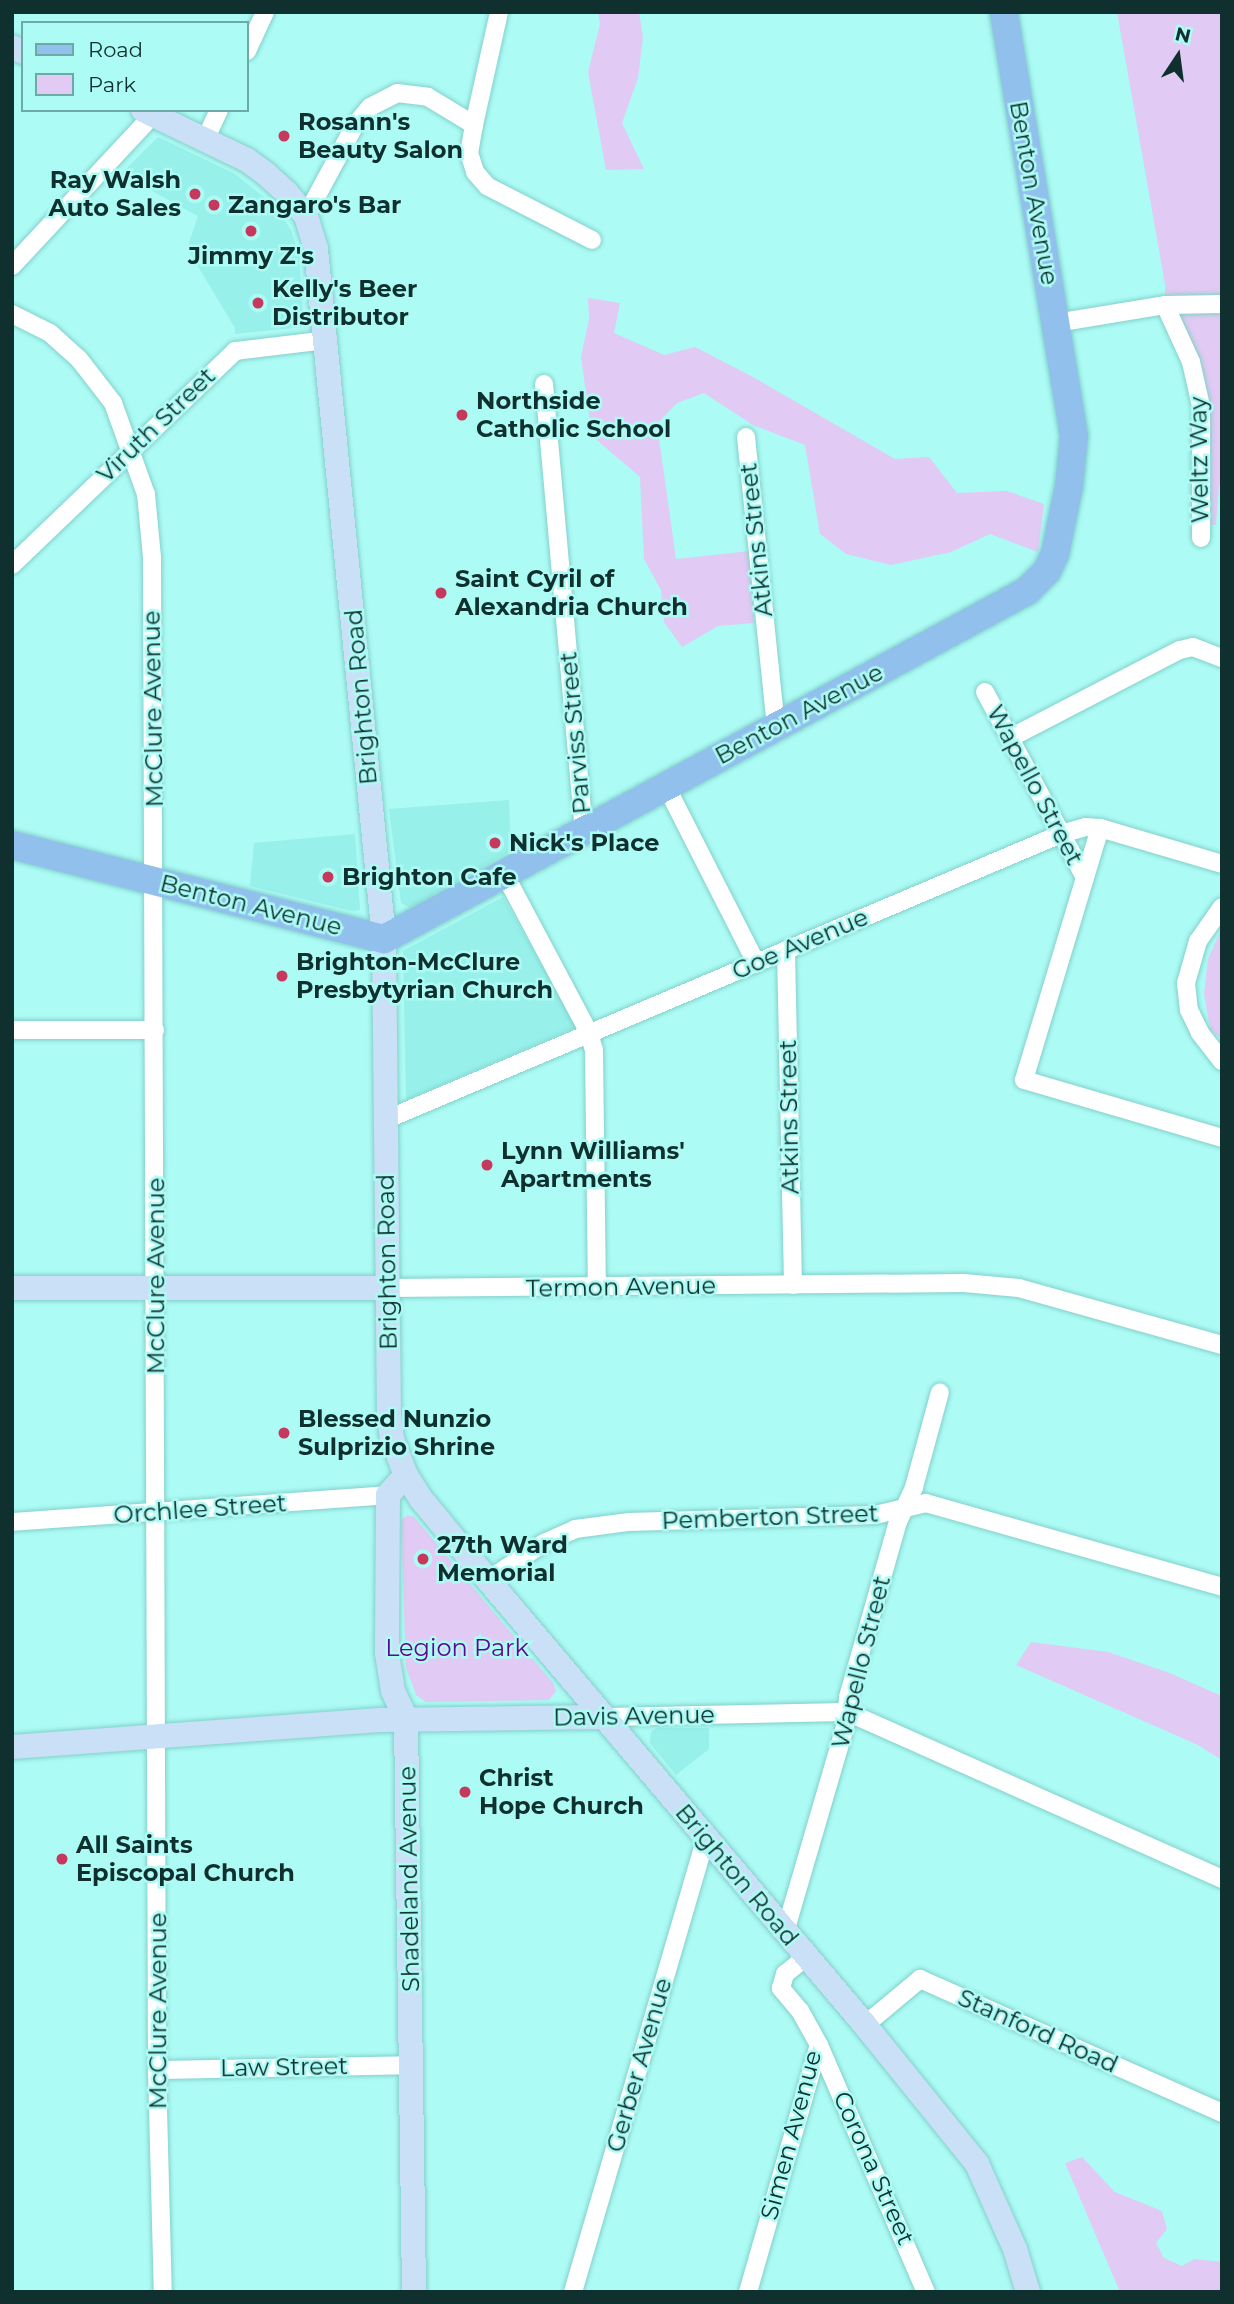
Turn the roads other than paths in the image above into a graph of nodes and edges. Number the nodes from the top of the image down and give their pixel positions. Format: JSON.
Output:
{"nodes":[{"id":1,"x":265,"y":12,"type":"edge"},
{"id":2,"x":499,"y":12,"type":"edge"},
{"id":3,"x":1004,"y":12,"type":"edge"},
{"id":4,"x":248,"y":49,"type":"edge"},
{"id":5,"x":218,"y":112,"type":"edge"},
{"id":6,"x":148,"y":113,"type":"edge"},
{"id":7,"x":474,"y":125,"type":"junction"},
{"id":8,"x":205,"y":140,"type":"junction"},
{"id":9,"x":306,"y":216,"type":"junction"},
{"id":10,"x":593,"y":240,"type":"dead end"},
{"id":11,"x":12,"y":266,"type":"edge"},
{"id":12,"x":1222,"y":304,"type":"edge"},
{"id":13,"x":1165,"y":305,"type":"junction"},
{"id":14,"x":12,"y":314,"type":"edge"},
{"id":15,"x":1056,"y":323,"type":"junction"},
{"id":16,"x":327,"y":340,"type":"junction"},
{"id":17,"x":544,"y":384,"type":"dead end"},
{"id":18,"x":746,"y":437,"type":"dead end"},
{"id":19,"x":130,"y":449,"type":"junction"},
{"id":20,"x":1201,"y":538,"type":"dead end"},
{"id":21,"x":12,"y":565,"type":"edge"},
{"id":22,"x":1222,"y":658,"type":"edge"},
{"id":23,"x":985,"y":692,"type":"dead end"},
{"id":24,"x":776,"y":727,"type":"junction"},
{"id":25,"x":1010,"y":738,"type":"junction"},
{"id":26,"x":666,"y":786,"type":"junction"},
{"id":27,"x":1100,"y":828,"type":"junction"},
{"id":28,"x":584,"y":831,"type":"junction"},
{"id":29,"x":1061,"y":834,"type":"junction"},
{"id":30,"x":12,"y":845,"type":"edge"},
{"id":31,"x":1222,"y":864,"type":"edge"},
{"id":32,"x":505,"y":873,"type":"junction"},
{"id":33,"x":1085,"y":878,"type":"junction"},
{"id":34,"x":155,"y":881,"type":"junction"},
{"id":35,"x":1222,"y":907,"type":"edge"},
{"id":36,"x":384,"y":939,"type":"junction"},
{"id":37,"x":786,"y":950,"type":"junction"},
{"id":38,"x":755,"y":963,"type":"junction"},
{"id":39,"x":12,"y":1030,"type":"edge"},
{"id":40,"x":155,"y":1030,"type":"junction"},
{"id":41,"x":589,"y":1033,"type":"junction"},
{"id":42,"x":1222,"y":1061,"type":"edge"},
{"id":43,"x":385,"y":1120,"type":"junction"},
{"id":44,"x":1222,"y":1138,"type":"edge"},
{"id":45,"x":793,"y":1285,"type":"junction"},
{"id":46,"x":12,"y":1288,"type":"edge"},
{"id":47,"x":156,"y":1288,"type":"junction"},
{"id":48,"x":387,"y":1288,"type":"junction"},
{"id":49,"x":597,"y":1288,"type":"junction"},
{"id":50,"x":1222,"y":1345,"type":"edge"},
{"id":51,"x":940,"y":1392,"type":"dead end"},
{"id":52,"x":405,"y":1475,"type":"junction"},
{"id":53,"x":388,"y":1496,"type":"junction"},
{"id":54,"x":904,"y":1509,"type":"junction"},
{"id":55,"x":157,"y":1512,"type":"junction"},
{"id":56,"x":12,"y":1522,"type":"edge"},
{"id":57,"x":488,"y":1580,"type":"junction"},
{"id":58,"x":1222,"y":1587,"type":"edge"},
{"id":59,"x":846,"y":1712,"type":"junction"},
{"id":60,"x":604,"y":1717,"type":"junction"},
{"id":61,"x":407,"y":1719,"type":"junction"},
{"id":62,"x":157,"y":1735,"type":"junction"},
{"id":63,"x":12,"y":1746,"type":"edge"},
{"id":64,"x":705,"y":1838,"type":"junction"},
{"id":65,"x":1222,"y":1880,"type":"edge"},
{"id":66,"x":785,"y":1932,"type":"junction"},
{"id":67,"x":806,"y":1957,"type":"junction"},
{"id":68,"x":865,"y":2025,"type":"junction"},
{"id":69,"x":819,"y":2045,"type":"junction"},
{"id":70,"x":412,"y":2065,"type":"junction"},
{"id":71,"x":157,"y":2070,"type":"junction"},
{"id":72,"x":1222,"y":2113,"type":"edge"},
{"id":73,"x":163,"y":2292,"type":"edge"},
{"id":74,"x":414,"y":2292,"type":"edge"},
{"id":75,"x":573,"y":2292,"type":"edge"},
{"id":76,"x":748,"y":2292,"type":"edge"},
{"id":77,"x":926,"y":2292,"type":"edge"},
{"id":78,"x":1028,"y":2292,"type":"edge"}],
"edges":[{"from":1,"to":4,"type":"street"},
{"from":2,"to":7,"type":"street"},
{"from":3,"to":15,"type":"main road","name":"Benton Avenue"},
{"from":5,"to":8,"type":"street"},
{"from":6,"to":8,"type":"street","name":"Brighton Road"},
{"from":6,"to":11,"type":"street"},
{"from":7,"to":9,"type":"street"},
{"from":7,"to":10,"type":"street"},
{"from":8,"to":9,"type":"street","name":"Brighton Road"},
{"from":9,"to":16,"type":"street","name":"Brighton Road"},
{"from":12,"to":13,"type":"street"},
{"from":13,"to":15,"type":"street"},
{"from":13,"to":20,"type":"street","name":"Weltz Way"},
{"from":14,"to":19,"type":"street","name":"McClure Avenue"},
{"from":15,"to":24,"type":"main road","name":"Benton Avenue"},
{"from":16,"to":19,"type":"street","name":"Viruth Street"},
{"from":16,"to":36,"type":"street","name":"Brighton Road"},
{"from":17,"to":28,"type":"street","name":"Parviss Street"},
{"from":18,"to":24,"type":"street","name":"Atkins Street"},
{"from":19,"to":21,"type":"street","name":"Viruth Street"},
{"from":19,"to":34,"type":"street","name":"McClure Avenue"},
{"from":22,"to":25,"type":"street"},
{"from":23,"to":25,"type":"street","name":"Wapello Street"},
{"from":24,"to":26,"type":"main road","name":"Benton Avenue"},
{"from":25,"to":29,"type":"street","name":"Wapello Street"},
{"from":26,"to":28,"type":"main road","name":"Benton Avenue"},
{"from":26,"to":38,"type":"street"},
{"from":27,"to":29,"type":"street","name":"Goe Avenue"},
{"from":27,"to":31,"type":"street","name":"Goe Avenue"},
{"from":27,"to":33,"type":"street","name":"Wapello Street"},
{"from":28,"to":32,"type":"main road","name":"Benton Avenue"},
{"from":29,"to":33,"type":"street","name":"Wapello Street"},
{"from":29,"to":37,"type":"street","name":"Goe Avenue"},
{"from":30,"to":34,"type":"main road","name":"Benton Avenue"},
{"from":32,"to":36,"type":"main road","name":"Benton Avenue"},
{"from":32,"to":41,"type":"street"},
{"from":33,"to":44,"type":"street","name":"Wapello Street"},
{"from":34,"to":36,"type":"main road","name":"Benton Avenue"},
{"from":34,"to":40,"type":"street","name":"McClure Avenue"},
{"from":35,"to":42,"type":"street"},
{"from":36,"to":43,"type":"street","name":"Brighton Road"},
{"from":37,"to":38,"type":"street","name":"Goe Avenue"},
{"from":37,"to":45,"type":"street","name":"Atkins Street"},
{"from":38,"to":41,"type":"street","name":"Goe Avenue"},
{"from":39,"to":40,"type":"street"},
{"from":40,"to":47,"type":"street","name":"McClure Avenue"},
{"from":41,"to":43,"type":"street","name":"Goe Avenue"},
{"from":41,"to":49,"type":"street"},
{"from":43,"to":48,"type":"street","name":"Brighton Road"},
{"from":45,"to":49,"type":"street","name":"Termon Avenue"},
{"from":45,"to":50,"type":"street","name":"Termon Avenue"},
{"from":46,"to":47,"type":"street","name":"Termon Avenue"},
{"from":47,"to":48,"type":"street","name":"Termon Avenue"},
{"from":47,"to":55,"type":"street","name":"McClure Avenue"},
{"from":48,"to":49,"type":"street","name":"Termon Avenue"},
{"from":48,"to":52,"type":"street","name":"Brighton Road"},
{"from":51,"to":54,"type":"street","name":"Wapello Street"},
{"from":52,"to":53,"type":"street"},
{"from":52,"to":57,"type":"street","name":"Brighton Road"},
{"from":53,"to":55,"type":"street","name":"Orchlee Street"},
{"from":53,"to":61,"type":"street","name":"Shadeland Avenue"},
{"from":54,"to":57,"type":"street","name":"Pemberton Street"},
{"from":54,"to":58,"type":"street","name":"Pemberton Street"},
{"from":54,"to":59,"type":"street","name":"Wapello Street"},
{"from":55,"to":56,"type":"street","name":"Orchlee Street"},
{"from":55,"to":62,"type":"street","name":"McClure Avenue"},
{"from":57,"to":60,"type":"street","name":"Brighton Road"},
{"from":59,"to":60,"type":"street","name":"Davis Avenue"},
{"from":59,"to":65,"type":"street","name":"Davis Avenue"},
{"from":59,"to":66,"type":"street","name":"Wapello Street"},
{"from":60,"to":61,"type":"street","name":"Davis Avenue"},
{"from":60,"to":64,"type":"street","name":"Brighton Road"},
{"from":61,"to":62,"type":"street","name":"Davis Avenue"},
{"from":61,"to":70,"type":"street","name":"Shadeland Avenue"},
{"from":62,"to":63,"type":"street","name":"Davis Avenue"},
{"from":62,"to":71,"type":"street","name":"McClure Avenue"},
{"from":64,"to":66,"type":"street","name":"Brighton Road"},
{"from":64,"to":75,"type":"street","name":"Gerber Avenue"},
{"from":66,"to":67,"type":"street","name":"Brighton Road"},
{"from":67,"to":68,"type":"street","name":"Brighton Road"},
{"from":67,"to":69,"type":"street","name":"Simen Avenue"},
{"from":68,"to":72,"type":"street","name":"Stanford Road"},
{"from":68,"to":78,"type":"street","name":"Brighton Road"},
{"from":69,"to":76,"type":"street","name":"Simen Avenue"},
{"from":69,"to":77,"type":"street","name":"Corona Street"},
{"from":70,"to":71,"type":"street","name":"Law Street"},
{"from":70,"to":74,"type":"street","name":"Shadeland Avenue"},
{"from":71,"to":73,"type":"street","name":"McClure Avenue"}]}
